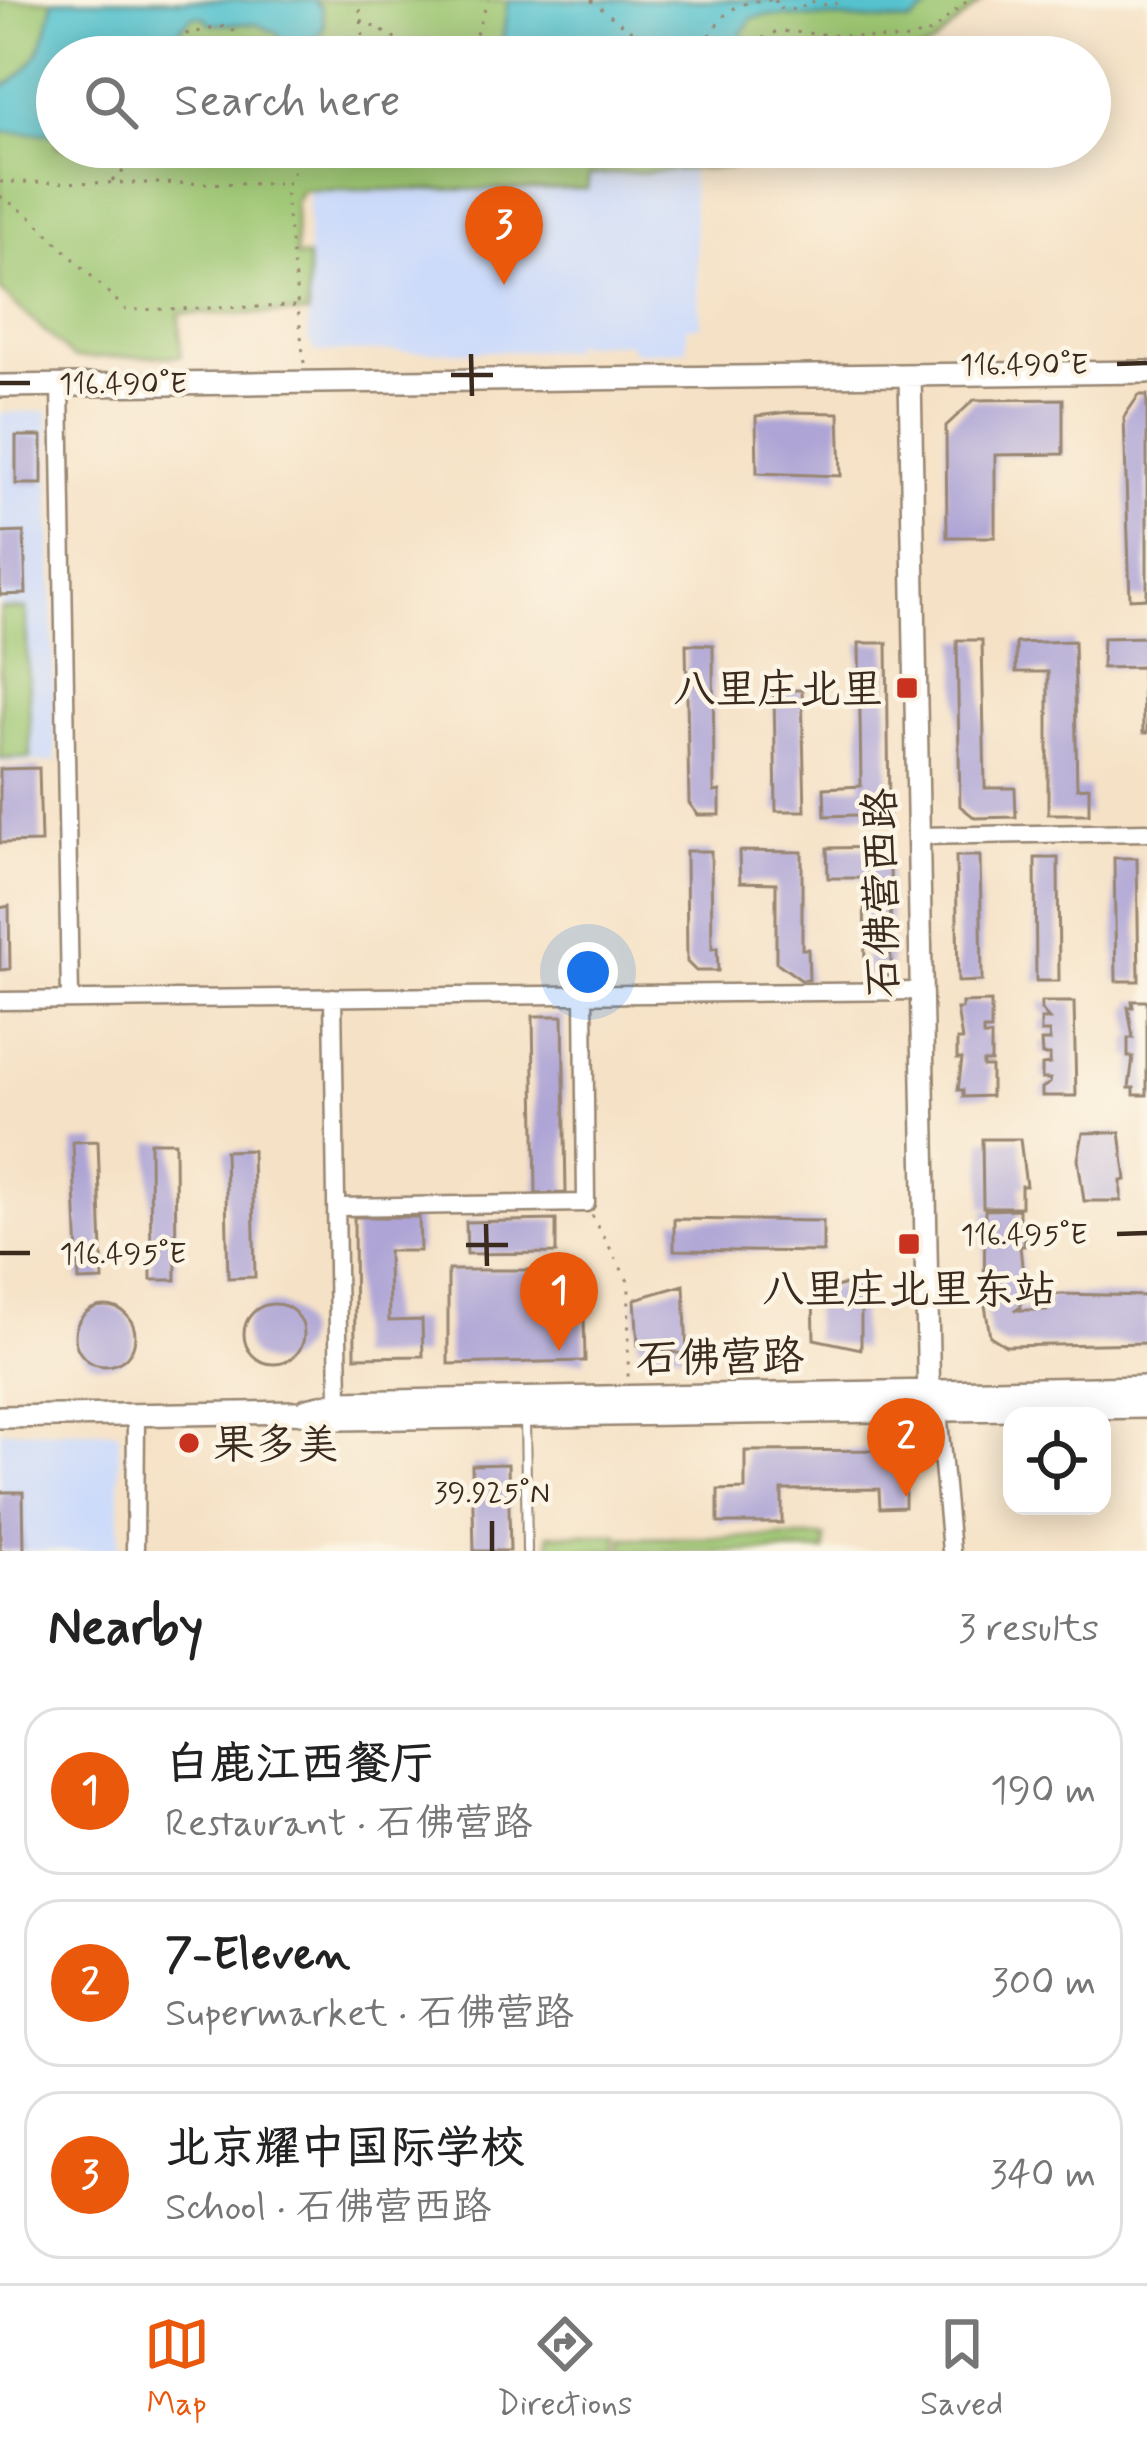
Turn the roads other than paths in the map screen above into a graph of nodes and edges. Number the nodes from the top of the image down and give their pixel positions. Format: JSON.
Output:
{"nodes":[{"id":1,"x":1147,"y":372,"type":"edge"},
{"id":2,"x":910,"y":375,"type":"junction"},
{"id":3,"x":60,"y":385,"type":"junction"},
{"id":4,"x":0,"y":386,"type":"edge"},
{"id":5,"x":1147,"y":832,"type":"edge"},
{"id":6,"x":918,"y":836,"type":"junction"},
{"id":7,"x":921,"y":992,"type":"junction"},
{"id":8,"x":584,"y":995,"type":"junction"},
{"id":9,"x":333,"y":997,"type":"junction"},
{"id":10,"x":70,"y":998,"type":"junction"},
{"id":11,"x":0,"y":1001,"type":"edge"},
{"id":12,"x":339,"y":1207,"type":"junction"},
{"id":13,"x":1147,"y":1388,"type":"edge"},
{"id":14,"x":339,"y":1402,"type":"junction"},
{"id":15,"x":932,"y":1404,"type":"junction"},
{"id":16,"x":1147,"y":1407,"type":"edge"},
{"id":17,"x":295,"y":1412,"type":"junction"},
{"id":18,"x":136,"y":1416,"type":"junction"},
{"id":19,"x":525,"y":1416,"type":"junction"},
{"id":20,"x":0,"y":1417,"type":"edge"},
{"id":21,"x":135,"y":1551,"type":"edge"},
{"id":22,"x":527,"y":1551,"type":"edge"},
{"id":23,"x":952,"y":1551,"type":"edge"}],
"edges":[{"from":1,"to":2,"type":"street"},
{"from":2,"to":3,"type":"street"},
{"from":2,"to":6,"type":"street","name":"石佛营西路"},
{"from":3,"to":4,"type":"street"},
{"from":3,"to":10,"type":"street"},
{"from":5,"to":6,"type":"street"},
{"from":6,"to":7,"type":"street","name":"石佛营西路"},
{"from":7,"to":8,"type":"street"},
{"from":7,"to":15,"type":"street","name":"石佛营西路"},
{"from":8,"to":9,"type":"street"},
{"from":8,"to":12,"type":"street"},
{"from":9,"to":10,"type":"street"},
{"from":9,"to":12,"type":"street"},
{"from":10,"to":11,"type":"street"},
{"from":12,"to":14,"type":"street"},
{"from":13,"to":15,"type":"street","name":"石佛营路"},
{"from":14,"to":15,"type":"street","name":"石佛营路"},
{"from":14,"to":17,"type":"street","name":"石佛营路"},
{"from":15,"to":16,"type":"street","name":"石佛营路"},
{"from":15,"to":19,"type":"street","name":"石佛营路"},
{"from":15,"to":23,"type":"street"},
{"from":17,"to":18,"type":"street","name":"石佛营路"},
{"from":17,"to":19,"type":"street","name":"石佛营路"},
{"from":18,"to":20,"type":"street","name":"石佛营路"},
{"from":18,"to":21,"type":"street"},
{"from":19,"to":22,"type":"lane"}]}
